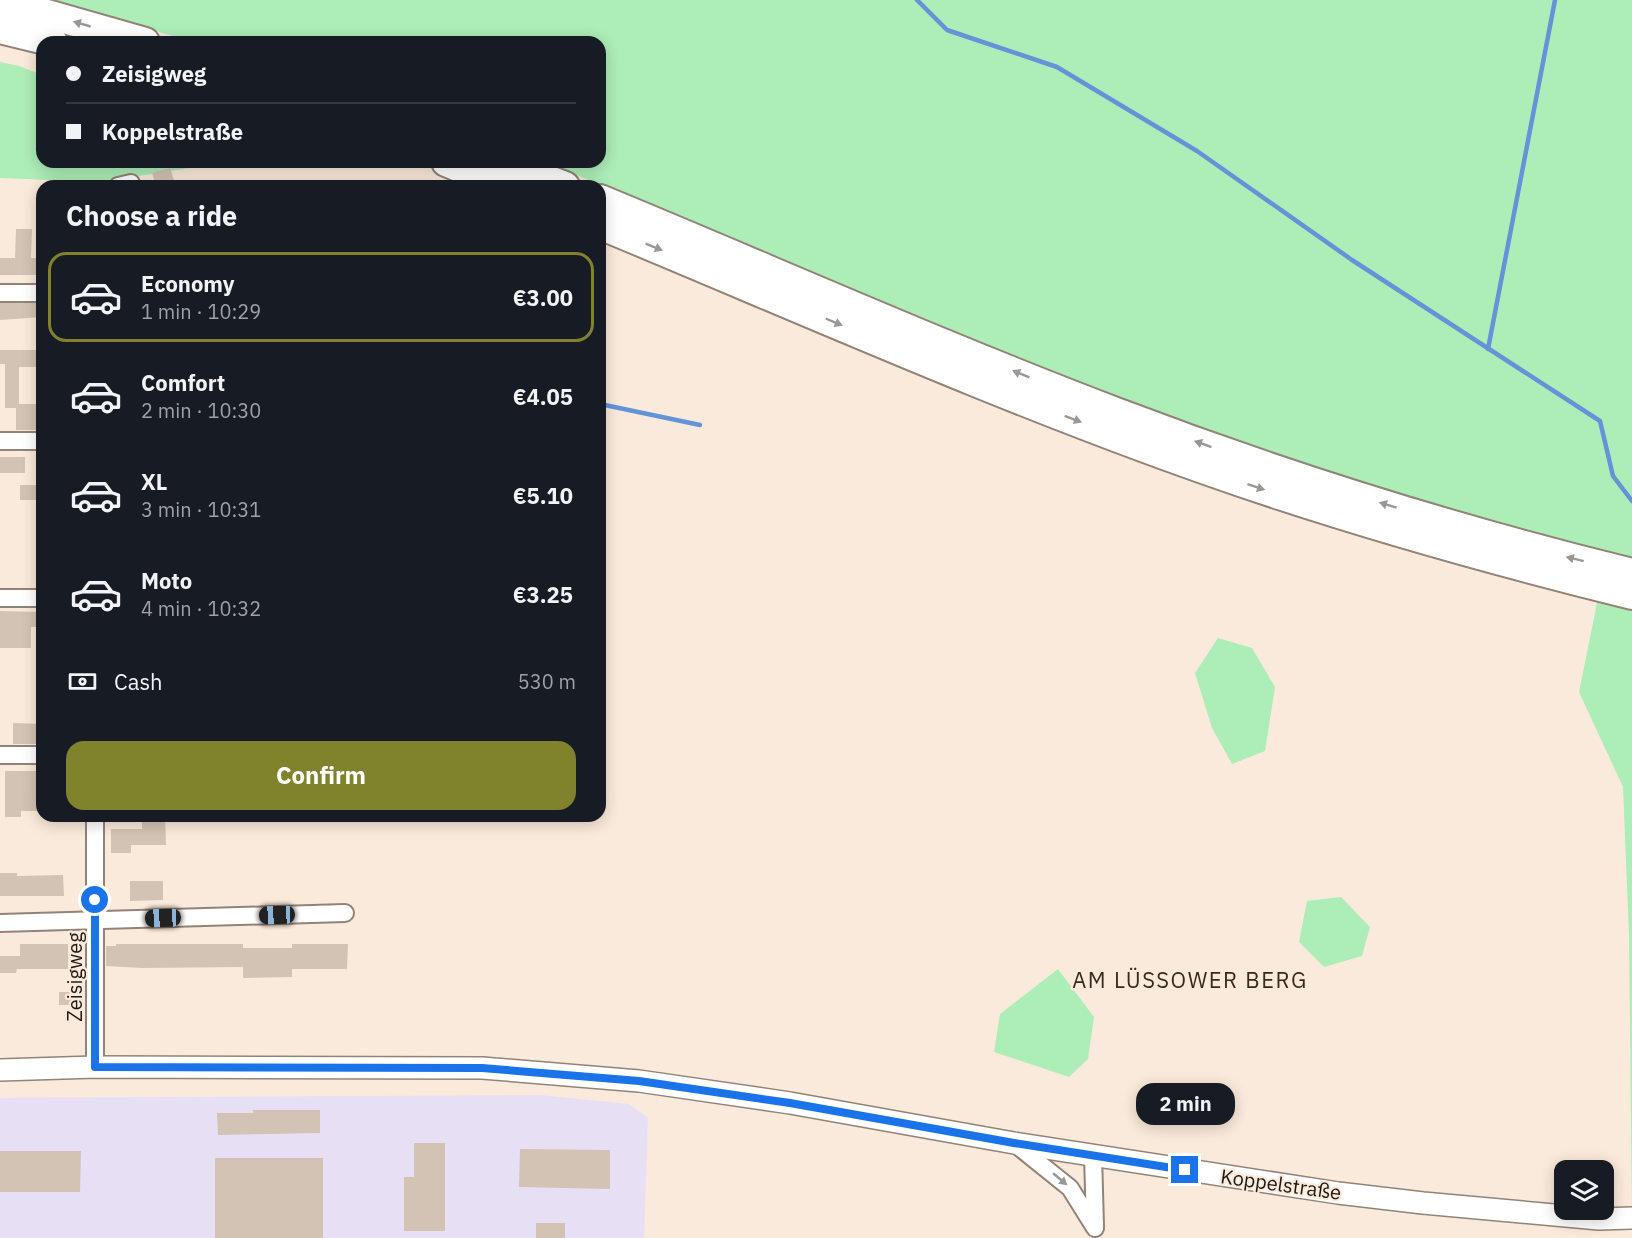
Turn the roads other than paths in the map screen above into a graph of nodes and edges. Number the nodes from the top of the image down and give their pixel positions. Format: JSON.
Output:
{"nodes":[{"id":1,"x":0,"y":4,"type":"edge"},
{"id":2,"x":0,"y":29,"type":"edge"},
{"id":3,"x":125,"y":36,"type":"edge"},
{"id":4,"x":36,"y":38,"type":"edge"},
{"id":5,"x":460,"y":168,"type":"edge"},
{"id":6,"x":518,"y":168,"type":"edge"},
{"id":7,"x":490,"y":180,"type":"edge"},
{"id":8,"x":550,"y":180,"type":"edge"},
{"id":9,"x":606,"y":202,"type":"edge"},
{"id":10,"x":606,"y":227,"type":"edge"},
{"id":11,"x":0,"y":293,"type":"edge"},
{"id":12,"x":36,"y":293,"type":"edge"},
{"id":13,"x":0,"y":441,"type":"edge"},
{"id":14,"x":36,"y":441,"type":"edge"},
{"id":15,"x":1632,"y":573,"type":"edge"},
{"id":16,"x":1632,"y":595,"type":"edge"},
{"id":17,"x":0,"y":598,"type":"edge"},
{"id":18,"x":36,"y":598,"type":"edge"},
{"id":19,"x":0,"y":755,"type":"edge"},
{"id":20,"x":36,"y":756,"type":"edge"},
{"id":21,"x":95,"y":822,"type":"edge"},
{"id":22,"x":345,"y":913,"type":"dead end"},
{"id":23,"x":95,"y":920,"type":"junction"},
{"id":24,"x":0,"y":923,"type":"edge"},
{"id":25,"x":95,"y":1067,"type":"junction"},
{"id":26,"x":0,"y":1070,"type":"edge"},
{"id":27,"x":1014,"y":1143,"type":"junction"},
{"id":28,"x":1093,"y":1155,"type":"junction"},
{"id":29,"x":1632,"y":1218,"type":"edge"},
{"id":30,"x":1095,"y":1233,"type":"edge"}],
"edges":[{"from":3,"to":1,"type":"highway","one_way":true},
{"from":2,"to":4,"type":"highway"},
{"from":5,"to":7,"type":"highway"},
{"from":6,"to":8,"type":"highway"},
{"from":15,"to":9,"type":"highway","one_way":true},
{"from":10,"to":16,"type":"highway","one_way":true},
{"from":11,"to":12,"type":"street"},
{"from":13,"to":14,"type":"street"},
{"from":17,"to":18,"type":"street"},
{"from":19,"to":20,"type":"street"},
{"from":21,"to":23,"type":"street","name":"Zeisigweg"},
{"from":22,"to":23,"type":"street"},
{"from":23,"to":24,"type":"street"},
{"from":23,"to":25,"type":"street","name":"Zeisigweg"},
{"from":25,"to":26,"type":"street","name":"Koppelstraße"},
{"from":25,"to":27,"type":"street","name":"Koppelstraße"},
{"from":27,"to":28,"type":"street","name":"Koppelstraße"},
{"from":27,"to":30,"type":"street","one_way":true},
{"from":28,"to":29,"type":"street","name":"Koppelstraße"},
{"from":28,"to":30,"type":"street"}]}
